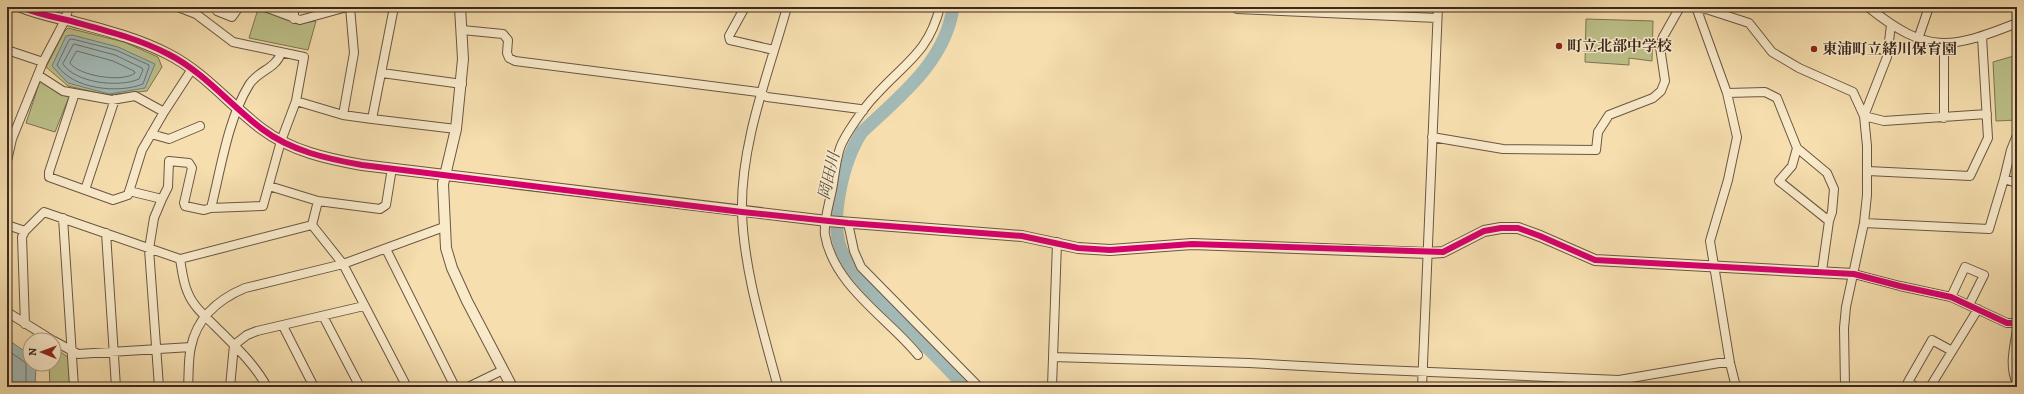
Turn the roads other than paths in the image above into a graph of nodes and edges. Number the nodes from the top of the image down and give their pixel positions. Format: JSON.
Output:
{"nodes":[{"id":1,"x":23,"y":7,"type":"edge"},
{"id":2,"x":69,"y":7,"type":"edge"},
{"id":3,"x":178,"y":7,"type":"edge"},
{"id":4,"x":239,"y":7,"type":"edge"},
{"id":5,"x":265,"y":7,"type":"edge"},
{"id":6,"x":294,"y":7,"type":"edge"},
{"id":7,"x":349,"y":7,"type":"edge"},
{"id":8,"x":394,"y":7,"type":"edge"},
{"id":9,"x":460,"y":7,"type":"edge"},
{"id":10,"x":745,"y":7,"type":"edge"},
{"id":11,"x":787,"y":7,"type":"edge"},
{"id":12,"x":940,"y":7,"type":"edge"},
{"id":13,"x":1237,"y":7,"type":"edge"},
{"id":14,"x":1438,"y":7,"type":"edge"},
{"id":15,"x":1680,"y":7,"type":"edge"},
{"id":16,"x":1868,"y":7,"type":"edge"},
{"id":17,"x":1929,"y":7,"type":"edge"},
{"id":18,"x":1696,"y":9,"type":"edge"},
{"id":19,"x":197,"y":10,"type":"edge"},
{"id":20,"x":218,"y":11,"type":"dead end"},
{"id":21,"x":1437,"y":18,"type":"junction"},
{"id":22,"x":294,"y":19,"type":"junction"},
{"id":23,"x":65,"y":20,"type":"junction"},
{"id":24,"x":2017,"y":23,"type":"edge"},
{"id":25,"x":1891,"y":25,"type":"junction"},
{"id":26,"x":462,"y":30,"type":"junction"},
{"id":27,"x":1982,"y":37,"type":"junction"},
{"id":28,"x":1918,"y":39,"type":"junction"},
{"id":29,"x":1944,"y":44,"type":"junction"},
{"id":30,"x":7,"y":50,"type":"edge"},
{"id":31,"x":774,"y":50,"type":"junction"},
{"id":32,"x":281,"y":53,"type":"junction"},
{"id":33,"x":43,"y":62,"type":"junction"},
{"id":34,"x":192,"y":69,"type":"junction"},
{"id":35,"x":382,"y":73,"type":"junction"},
{"id":36,"x":38,"y":75,"type":"junction"},
{"id":37,"x":462,"y":84,"type":"junction"},
{"id":38,"x":75,"y":93,"type":"junction"},
{"id":39,"x":1727,"y":93,"type":"junction"},
{"id":40,"x":762,"y":95,"type":"junction"},
{"id":41,"x":114,"y":99,"type":"junction"},
{"id":42,"x":296,"y":101,"type":"junction"},
{"id":43,"x":236,"y":108,"type":"junction"},
{"id":44,"x":863,"y":111,"type":"junction"},
{"id":45,"x":164,"y":112,"type":"junction"},
{"id":46,"x":1987,"y":114,"type":"junction"},
{"id":47,"x":343,"y":115,"type":"junction"},
{"id":48,"x":1864,"y":116,"type":"junction"},
{"id":49,"x":1944,"y":118,"type":"junction"},
{"id":50,"x":372,"y":119,"type":"junction"},
{"id":51,"x":200,"y":126,"type":"dead end"},
{"id":52,"x":456,"y":128,"type":"junction"},
{"id":53,"x":151,"y":134,"type":"junction"},
{"id":54,"x":2017,"y":135,"type":"edge"},
{"id":55,"x":1432,"y":137,"type":"junction"},
{"id":56,"x":281,"y":142,"type":"junction"},
{"id":57,"x":1797,"y":148,"type":"junction"},
{"id":58,"x":7,"y":161,"type":"edge"},
{"id":59,"x":392,"y":168,"type":"junction"},
{"id":60,"x":1868,"y":171,"type":"junction"},
{"id":61,"x":444,"y":175,"type":"junction"},
{"id":62,"x":2004,"y":179,"type":"junction"},
{"id":63,"x":2017,"y":183,"type":"edge"},
{"id":64,"x":269,"y":186,"type":"junction"},
{"id":65,"x":85,"y":190,"type":"junction"},
{"id":66,"x":129,"y":191,"type":"junction"},
{"id":67,"x":162,"y":199,"type":"junction"},
{"id":68,"x":318,"y":201,"type":"junction"},
{"id":69,"x":211,"y":208,"type":"junction"},
{"id":70,"x":742,"y":212,"type":"junction"},
{"id":71,"x":63,"y":218,"type":"junction"},
{"id":72,"x":827,"y":221,"type":"junction"},
{"id":73,"x":1829,"y":221,"type":"junction"},
{"id":74,"x":848,"y":223,"type":"junction"},
{"id":75,"x":1864,"y":223,"type":"junction"},
{"id":76,"x":7,"y":225,"type":"edge"},
{"id":77,"x":312,"y":225,"type":"junction"},
{"id":78,"x":444,"y":227,"type":"junction"},
{"id":79,"x":25,"y":231,"type":"junction"},
{"id":80,"x":106,"y":233,"type":"junction"},
{"id":81,"x":1057,"y":242,"type":"junction"},
{"id":82,"x":149,"y":249,"type":"junction"},
{"id":83,"x":386,"y":249,"type":"junction"},
{"id":84,"x":1428,"y":253,"type":"junction"},
{"id":85,"x":180,"y":259,"type":"junction"},
{"id":86,"x":343,"y":264,"type":"junction"},
{"id":87,"x":1715,"y":267,"type":"junction"},
{"id":88,"x":1822,"y":271,"type":"junction"},
{"id":89,"x":1854,"y":274,"type":"junction"},
{"id":90,"x":1951,"y":297,"type":"junction"},
{"id":91,"x":1969,"y":305,"type":"junction"},
{"id":92,"x":364,"y":306,"type":"junction"},
{"id":93,"x":1978,"y":309,"type":"junction"},
{"id":94,"x":7,"y":312,"type":"edge"},
{"id":95,"x":205,"y":316,"type":"junction"},
{"id":96,"x":323,"y":316,"type":"junction"},
{"id":97,"x":2017,"y":323,"type":"edge"},
{"id":98,"x":25,"y":324,"type":"junction"},
{"id":99,"x":283,"y":326,"type":"junction"},
{"id":100,"x":2017,"y":330,"type":"edge"},
{"id":101,"x":38,"y":332,"type":"edge"},
{"id":102,"x":234,"y":345,"type":"junction"},
{"id":103,"x":62,"y":346,"type":"edge"},
{"id":104,"x":191,"y":346,"type":"junction"},
{"id":105,"x":156,"y":348,"type":"junction"},
{"id":106,"x":1952,"y":351,"type":"junction"},
{"id":107,"x":72,"y":352,"type":"junction"},
{"id":108,"x":114,"y":352,"type":"junction"},
{"id":109,"x":918,"y":355,"type":"dead end"},
{"id":110,"x":1053,"y":357,"type":"junction"},
{"id":111,"x":1730,"y":364,"type":"junction"},
{"id":112,"x":503,"y":370,"type":"junction"},
{"id":113,"x":1422,"y":372,"type":"junction"},
{"id":114,"x":2017,"y":383,"type":"edge"},
{"id":115,"x":74,"y":387,"type":"edge"},
{"id":116,"x":116,"y":387,"type":"edge"},
{"id":117,"x":159,"y":387,"type":"edge"},
{"id":118,"x":188,"y":387,"type":"edge"},
{"id":119,"x":230,"y":387,"type":"edge"},
{"id":120,"x":267,"y":387,"type":"edge"},
{"id":121,"x":314,"y":387,"type":"edge"},
{"id":122,"x":360,"y":387,"type":"edge"},
{"id":123,"x":407,"y":387,"type":"edge"},
{"id":124,"x":455,"y":387,"type":"edge"},
{"id":125,"x":468,"y":387,"type":"edge"},
{"id":126,"x":512,"y":387,"type":"edge"},
{"id":127,"x":778,"y":387,"type":"edge"},
{"id":128,"x":979,"y":387,"type":"edge"},
{"id":129,"x":1052,"y":387,"type":"edge"},
{"id":130,"x":1422,"y":387,"type":"edge"},
{"id":131,"x":1736,"y":387,"type":"edge"},
{"id":132,"x":1845,"y":387,"type":"edge"},
{"id":133,"x":1916,"y":387,"type":"edge"},
{"id":134,"x":1930,"y":387,"type":"edge"}],
"edges":[{"from":1,"to":23,"type":"street"},
{"from":2,"to":23,"type":"street"},
{"from":3,"to":19,"type":"street"},
{"from":4,"to":20,"type":"street"},
{"from":5,"to":22,"type":"street"},
{"from":6,"to":22,"type":"street"},
{"from":7,"to":22,"type":"street"},
{"from":7,"to":47,"type":"street"},
{"from":8,"to":35,"type":"street"},
{"from":9,"to":26,"type":"street"},
{"from":10,"to":31,"type":"street"},
{"from":11,"to":31,"type":"street"},
{"from":12,"to":44,"type":"street"},
{"from":13,"to":21,"type":"street"},
{"from":14,"to":21,"type":"street"},
{"from":15,"to":55,"type":"street"},
{"from":16,"to":25,"type":"street"},
{"from":17,"to":28,"type":"street"},
{"from":18,"to":39,"type":"street"},
{"from":18,"to":48,"type":"street"},
{"from":19,"to":32,"type":"street"},
{"from":21,"to":55,"type":"street"},
{"from":23,"to":33,"type":"street"},
{"from":23,"to":34,"type":"street"},
{"from":24,"to":27,"type":"street"},
{"from":25,"to":28,"type":"street"},
{"from":25,"to":48,"type":"street"},
{"from":26,"to":37,"type":"street"},
{"from":26,"to":40,"type":"street"},
{"from":27,"to":29,"type":"street"},
{"from":27,"to":46,"type":"street"},
{"from":28,"to":29,"type":"street"},
{"from":29,"to":49,"type":"street"},
{"from":30,"to":33,"type":"street"},
{"from":31,"to":40,"type":"street"},
{"from":32,"to":42,"type":"street"},
{"from":32,"to":43,"type":"street"},
{"from":33,"to":36,"type":"street"},
{"from":34,"to":43,"type":"street"},
{"from":34,"to":45,"type":"street"},
{"from":35,"to":37,"type":"street"},
{"from":35,"to":50,"type":"street"},
{"from":36,"to":38,"type":"street"},
{"from":36,"to":58,"type":"street"},
{"from":37,"to":52,"type":"street"},
{"from":38,"to":41,"type":"street"},
{"from":38,"to":65,"type":"street"},
{"from":39,"to":57,"type":"street"},
{"from":39,"to":87,"type":"street"},
{"from":40,"to":44,"type":"street"},
{"from":40,"to":70,"type":"street"},
{"from":41,"to":45,"type":"street"},
{"from":41,"to":65,"type":"street"},
{"from":42,"to":47,"type":"street"},
{"from":42,"to":56,"type":"street"},
{"from":43,"to":56,"type":"street"},
{"from":43,"to":69,"type":"street"},
{"from":44,"to":72,"type":"street"},
{"from":45,"to":53,"type":"street"},
{"from":46,"to":49,"type":"street"},
{"from":46,"to":60,"type":"street"},
{"from":47,"to":50,"type":"street"},
{"from":48,"to":49,"type":"street"},
{"from":48,"to":60,"type":"street"},
{"from":50,"to":52,"type":"street"},
{"from":51,"to":53,"type":"street"},
{"from":52,"to":61,"type":"street"},
{"from":53,"to":66,"type":"street"},
{"from":54,"to":62,"type":"street"},
{"from":55,"to":84,"type":"street"},
{"from":56,"to":59,"type":"street"},
{"from":56,"to":64,"type":"street"},
{"from":57,"to":73,"type":"street"},
{"from":57,"to":73,"type":"street"},
{"from":59,"to":61,"type":"street"},
{"from":59,"to":68,"type":"street"},
{"from":60,"to":75,"type":"street"},
{"from":61,"to":70,"type":"street"},
{"from":61,"to":78,"type":"street"},
{"from":62,"to":63,"type":"street"},
{"from":62,"to":75,"type":"street"},
{"from":64,"to":68,"type":"street"},
{"from":64,"to":69,"type":"street"},
{"from":65,"to":66,"type":"street"},
{"from":66,"to":67,"type":"street"},
{"from":67,"to":69,"type":"street"},
{"from":67,"to":82,"type":"street"},
{"from":68,"to":77,"type":"street"},
{"from":70,"to":72,"type":"street"},
{"from":70,"to":127,"type":"street"},
{"from":71,"to":79,"type":"street"},
{"from":71,"to":80,"type":"street"},
{"from":71,"to":107,"type":"street"},
{"from":72,"to":74,"type":"street"},
{"from":72,"to":109,"type":"street"},
{"from":73,"to":88,"type":"street"},
{"from":74,"to":81,"type":"street"},
{"from":74,"to":128,"type":"street"},
{"from":75,"to":89,"type":"street"},
{"from":76,"to":79,"type":"street"},
{"from":77,"to":85,"type":"street"},
{"from":77,"to":86,"type":"street"},
{"from":78,"to":83,"type":"street"},
{"from":78,"to":112,"type":"street"},
{"from":79,"to":98,"type":"street"},
{"from":80,"to":82,"type":"street"},
{"from":80,"to":108,"type":"street"},
{"from":81,"to":84,"type":"street"},
{"from":81,"to":110,"type":"street"},
{"from":82,"to":85,"type":"street"},
{"from":82,"to":105,"type":"street"},
{"from":83,"to":86,"type":"street"},
{"from":83,"to":124,"type":"street"},
{"from":84,"to":87,"type":"street"},
{"from":84,"to":113,"type":"street"},
{"from":85,"to":95,"type":"street"},
{"from":86,"to":92,"type":"street"},
{"from":86,"to":95,"type":"street"},
{"from":87,"to":88,"type":"street"},
{"from":87,"to":111,"type":"street"},
{"from":88,"to":89,"type":"street"},
{"from":89,"to":90,"type":"street"},
{"from":89,"to":132,"type":"street"},
{"from":90,"to":91,"type":"street"},
{"from":90,"to":91,"type":"street"},
{"from":91,"to":93,"type":"street"},
{"from":92,"to":96,"type":"street"},
{"from":92,"to":123,"type":"street"},
{"from":93,"to":97,"type":"street"},
{"from":93,"to":106,"type":"street"},
{"from":94,"to":98,"type":"street"},
{"from":95,"to":102,"type":"street"},
{"from":95,"to":104,"type":"street"},
{"from":96,"to":99,"type":"street"},
{"from":96,"to":122,"type":"street"},
{"from":98,"to":101,"type":"street"},
{"from":99,"to":102,"type":"street"},
{"from":99,"to":121,"type":"street"},
{"from":100,"to":114,"type":"street"},
{"from":102,"to":119,"type":"street"},
{"from":102,"to":120,"type":"street"},
{"from":103,"to":107,"type":"street"},
{"from":104,"to":105,"type":"street"},
{"from":104,"to":118,"type":"street"},
{"from":105,"to":108,"type":"street"},
{"from":105,"to":117,"type":"street"},
{"from":106,"to":133,"type":"street"},
{"from":106,"to":134,"type":"street"},
{"from":107,"to":108,"type":"street"},
{"from":107,"to":115,"type":"street"},
{"from":108,"to":116,"type":"street"},
{"from":110,"to":113,"type":"street"},
{"from":110,"to":129,"type":"street"},
{"from":111,"to":113,"type":"street"},
{"from":111,"to":131,"type":"street"},
{"from":112,"to":125,"type":"street"},
{"from":112,"to":126,"type":"street"},
{"from":113,"to":130,"type":"street"}]}
